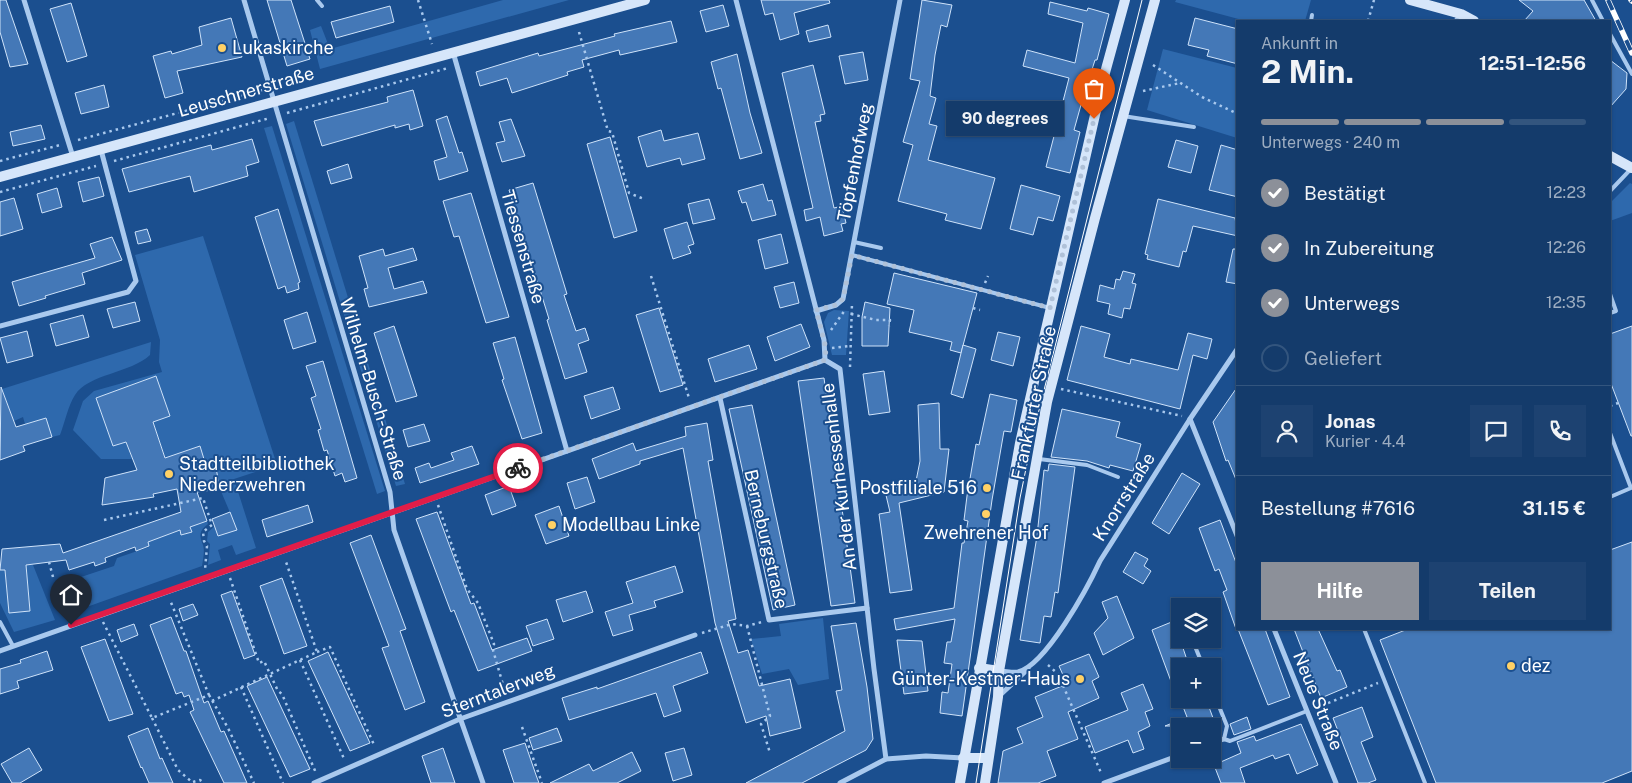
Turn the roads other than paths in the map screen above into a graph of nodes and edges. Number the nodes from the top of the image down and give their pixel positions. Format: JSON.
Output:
{"nodes":[{"id":1,"x":24,"y":0,"type":"edge"},
{"id":2,"x":244,"y":0,"type":"edge"},
{"id":3,"x":317,"y":0,"type":"edge"},
{"id":4,"x":645,"y":0,"type":"edge"},
{"id":5,"x":736,"y":0,"type":"edge"},
{"id":6,"x":900,"y":0,"type":"edge"},
{"id":7,"x":1125,"y":0,"type":"edge"},
{"id":8,"x":1155,"y":0,"type":"edge"},
{"id":9,"x":1410,"y":0,"type":"edge"},
{"id":10,"x":1592,"y":0,"type":"edge"},
{"id":11,"x":322,"y":6,"type":"dead end"},
{"id":12,"x":1312,"y":16,"type":"dead end"},
{"id":13,"x":1459,"y":18,"type":"edge"},
{"id":14,"x":1311,"y":20,"type":"edge"},
{"id":15,"x":1602,"y":20,"type":"edge"},
{"id":16,"x":1611,"y":36,"type":"edge"},
{"id":17,"x":452,"y":52,"type":"junction"},
{"id":18,"x":1632,"y":74,"type":"edge"},
{"id":19,"x":273,"y":102,"type":"junction"},
{"id":20,"x":1123,"y":116,"type":"junction"},
{"id":21,"x":1194,"y":127,"type":"dead end"},
{"id":22,"x":101,"y":150,"type":"junction"},
{"id":23,"x":73,"y":157,"type":"junction"},
{"id":24,"x":1611,"y":159,"type":"edge"},
{"id":25,"x":1632,"y":167,"type":"edge"},
{"id":26,"x":0,"y":177,"type":"edge"},
{"id":27,"x":1611,"y":190,"type":"edge"},
{"id":28,"x":854,"y":242,"type":"junction"},
{"id":29,"x":881,"y":248,"type":"dead end"},
{"id":30,"x":852,"y":255,"type":"junction"},
{"id":31,"x":1611,"y":297,"type":"edge"},
{"id":32,"x":1050,"y":308,"type":"junction"},
{"id":33,"x":816,"y":310,"type":"junction"},
{"id":34,"x":1611,"y":312,"type":"edge"},
{"id":35,"x":0,"y":326,"type":"edge"},
{"id":36,"x":1236,"y":351,"type":"edge"},
{"id":37,"x":825,"y":360,"type":"junction"},
{"id":38,"x":720,"y":398,"type":"junction"},
{"id":39,"x":1190,"y":419,"type":"junction"},
{"id":40,"x":1611,"y":437,"type":"edge"},
{"id":41,"x":567,"y":451,"type":"junction"},
{"id":42,"x":1037,"y":459,"type":"junction"},
{"id":43,"x":1118,"y":477,"type":"dead end"},
{"id":44,"x":1611,"y":496,"type":"edge"},
{"id":45,"x":392,"y":511,"type":"junction"},
{"id":46,"x":1236,"y":533,"type":"edge"},
{"id":47,"x":868,"y":608,"type":"junction"},
{"id":48,"x":0,"y":622,"type":"edge"},
{"id":49,"x":1274,"y":630,"type":"edge"},
{"id":50,"x":1364,"y":630,"type":"edge"},
{"id":51,"x":695,"y":635,"type":"road end"},
{"id":52,"x":13,"y":646,"type":"junction"},
{"id":53,"x":0,"y":651,"type":"edge"},
{"id":54,"x":1037,"y":661,"type":"junction"},
{"id":55,"x":979,"y":668,"type":"junction"},
{"id":56,"x":999,"y":671,"type":"junction"},
{"id":57,"x":998,"y":698,"type":"junction"},
{"id":58,"x":1220,"y":708,"type":"edge"},
{"id":59,"x":1307,"y":711,"type":"junction"},
{"id":60,"x":460,"y":719,"type":"junction"},
{"id":61,"x":1224,"y":739,"type":"junction"},
{"id":62,"x":1221,"y":740,"type":"edge"},
{"id":63,"x":964,"y":758,"type":"junction"},
{"id":64,"x":988,"y":758,"type":"junction"},
{"id":65,"x":1171,"y":758,"type":"edge"},
{"id":66,"x":886,"y":759,"type":"junction"},
{"id":67,"x":317,"y":782,"type":"edge"},
{"id":68,"x":483,"y":783,"type":"edge"},
{"id":69,"x":840,"y":783,"type":"edge"},
{"id":70,"x":960,"y":783,"type":"edge"},
{"id":71,"x":985,"y":783,"type":"edge"},
{"id":72,"x":1105,"y":783,"type":"edge"},
{"id":73,"x":1336,"y":783,"type":"edge"},
{"id":74,"x":1425,"y":783,"type":"edge"}],
"edges":[{"from":1,"to":23,"type":"street"},
{"from":2,"to":19,"type":"street","name":"Wilhelm-Busch-Straße"},
{"from":3,"to":11,"type":"lane"},
{"from":4,"to":17,"type":"main road","name":"Leuschnerstraße"},
{"from":5,"to":33,"type":"street","name":"An der Kurhessenhalle"},
{"from":6,"to":28,"type":"street","name":"Töpfenhofweg"},
{"from":7,"to":32,"type":"main road","name":"Frankfurter Straße"},
{"from":8,"to":20,"type":"main road","name":"Frankfurter Straße"},
{"from":9,"to":13,"type":"main road"},
{"from":10,"to":15,"type":"lane"},
{"from":12,"to":14,"type":"lane"},
{"from":16,"to":18,"type":"lane"},
{"from":17,"to":19,"type":"main road","name":"Leuschnerstraße"},
{"from":17,"to":41,"type":"street","name":"Tiessenstraße"},
{"from":19,"to":22,"type":"main road","name":"Leuschnerstraße"},
{"from":19,"to":45,"type":"street","name":"Wilhelm-Busch-Straße"},
{"from":20,"to":21,"type":"lane"},
{"from":20,"to":42,"type":"main road","name":"Frankfurter Straße"},
{"from":22,"to":23,"type":"main road","name":"Leuschnerstraße"},
{"from":22,"to":35,"type":"street"},
{"from":23,"to":26,"type":"main road","name":"Leuschnerstraße"},
{"from":24,"to":25,"type":"main road"},
{"from":25,"to":27,"type":"lane"},
{"from":28,"to":29,"type":"lane"},
{"from":28,"to":30,"type":"street","name":"Töpfenhofweg"},
{"from":30,"to":32,"type":"lane"},
{"from":30,"to":33,"type":"street","name":"Töpfenhofweg"},
{"from":31,"to":34,"type":"lane"},
{"from":32,"to":55,"type":"main road","name":"Frankfurter Straße"},
{"from":33,"to":37,"type":"street","name":"An der Kurhessenhalle"},
{"from":36,"to":39,"type":"street","name":"Knorrstraße"},
{"from":37,"to":38,"type":"street"},
{"from":37,"to":47,"type":"street","name":"An der Kurhessenhalle"},
{"from":38,"to":41,"type":"street"},
{"from":38,"to":47,"type":"street","name":"Berneburgstraße"},
{"from":39,"to":46,"type":"street"},
{"from":39,"to":54,"type":"street","name":"Knorrstraße"},
{"from":40,"to":44,"type":"lane"},
{"from":41,"to":45,"type":"street"},
{"from":42,"to":43,"type":"lane"},
{"from":42,"to":56,"type":"main road","name":"Frankfurter Straße"},
{"from":45,"to":52,"type":"street"},
{"from":45,"to":60,"type":"street","name":"Wilhelm-Busch-Straße"},
{"from":47,"to":66,"type":"street","name":"An der Kurhessenhalle"},
{"from":48,"to":52,"type":"lane"},
{"from":49,"to":59,"type":"street","name":"Neue Straße"},
{"from":50,"to":74,"type":"lane"},
{"from":51,"to":60,"type":"street","name":"Sterntalerweg"},
{"from":52,"to":53,"type":"street"},
{"from":54,"to":56,"type":"street","name":"Knorrstraße"},
{"from":54,"to":57,"type":"street","name":"Knorrstraße"},
{"from":55,"to":56,"type":"main road"},
{"from":55,"to":63,"type":"main road","name":"Frankfurter Straße"},
{"from":56,"to":57,"type":"main road","name":"Frankfurter Straße"},
{"from":57,"to":64,"type":"main road","name":"Frankfurter Straße"},
{"from":58,"to":61,"type":"lane"},
{"from":59,"to":61,"type":"lane"},
{"from":59,"to":73,"type":"street","name":"Neue Straße"},
{"from":60,"to":67,"type":"street","name":"Sterntalerweg"},
{"from":60,"to":68,"type":"street","name":"Wilhelm-Busch-Straße"},
{"from":61,"to":62,"type":"street"},
{"from":63,"to":64,"type":"main road"},
{"from":63,"to":66,"type":"street"},
{"from":63,"to":70,"type":"main road","name":"Frankfurter Straße"},
{"from":64,"to":71,"type":"main road","name":"Frankfurter Straße"},
{"from":65,"to":72,"type":"street"},
{"from":66,"to":69,"type":"street"}]}
